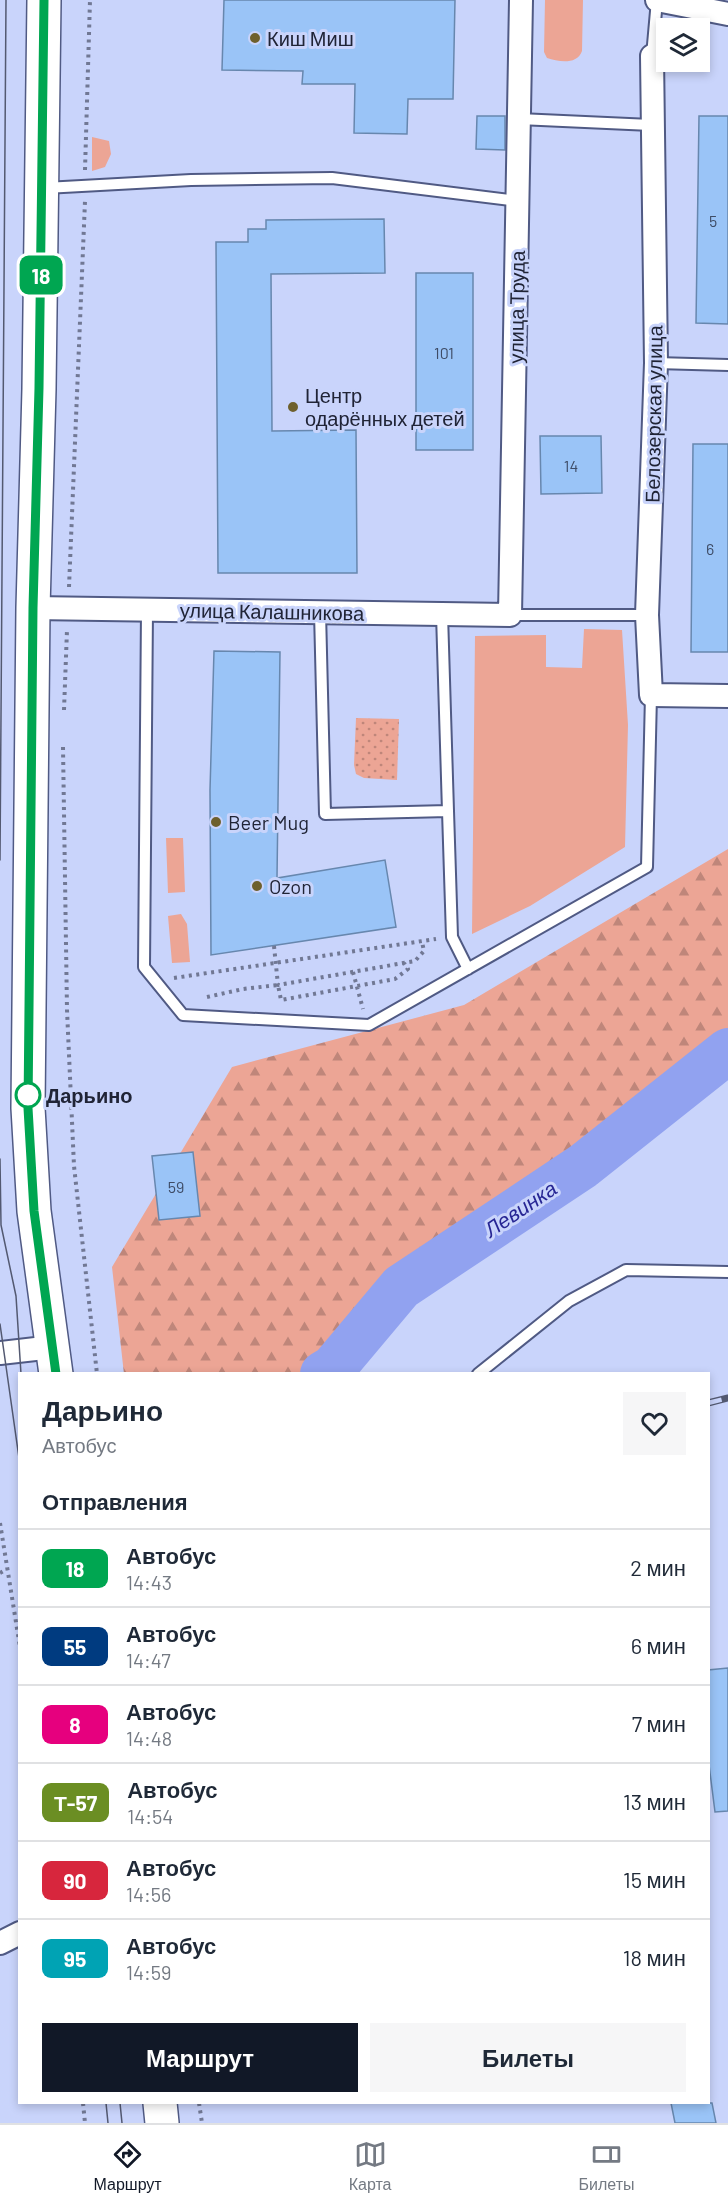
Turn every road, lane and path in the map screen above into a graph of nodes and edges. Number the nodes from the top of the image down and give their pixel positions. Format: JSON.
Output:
{"nodes":[{"id":1,"x":44,"y":0,"type":"edge"},
{"id":2,"x":90,"y":0,"type":"edge"},
{"id":3,"x":521,"y":0,"type":"edge"},
{"id":4,"x":657,"y":0,"type":"edge"},
{"id":5,"x":728,"y":14,"type":"edge"},
{"id":6,"x":652,"y":56,"type":"joint"},
{"id":7,"x":519,"y":119,"type":"junction"},
{"id":8,"x":651,"y":125,"type":"junction"},
{"id":9,"x":85,"y":186,"type":"junction"},
{"id":10,"x":42,"y":188,"type":"junction"},
{"id":11,"x":518,"y":201,"type":"junction"},
{"id":12,"x":656,"y":363,"type":"junction"},
{"id":13,"x":728,"y":365,"type":"edge"},
{"id":14,"x":33,"y":608,"type":"junction"},
{"id":15,"x":68,"y":608,"type":"junction"},
{"id":16,"x":147,"y":610,"type":"junction"},
{"id":17,"x":320,"y":612,"type":"junction"},
{"id":18,"x":442,"y":614,"type":"junction"},
{"id":19,"x":510,"y":615,"type":"junction"},
{"id":20,"x":647,"y":615,"type":"junction"},
{"id":21,"x":651,"y":695,"type":"junction"},
{"id":22,"x":728,"y":696,"type":"edge"},
{"id":23,"x":63,"y":715,"type":"dead end"},
{"id":24,"x":63,"y":738,"type":"dead end"},
{"id":25,"x":448,"y":811,"type":"junction"},
{"id":26,"x":452,"y":937,"type":"junction"},
{"id":27,"x":422,"y":942,"type":"junction"},
{"id":28,"x":274,"y":946,"type":"dead end"},
{"id":29,"x":275,"y":963,"type":"junction"},
{"id":30,"x":404,"y":963,"type":"junction"},
{"id":31,"x":468,"y":969,"type":"junction"},
{"id":32,"x":353,"y":972,"type":"junction"},
{"id":33,"x":155,"y":981,"type":"junction"},
{"id":34,"x":278,"y":985,"type":"junction"},
{"id":35,"x":355,"y":986,"type":"junction"},
{"id":36,"x":200,"y":1000,"type":"dead end"},
{"id":37,"x":369,"y":1025,"type":"junction"},
{"id":38,"x":728,"y":1272,"type":"edge"},
{"id":39,"x":0,"y":1353,"type":"edge"},
{"id":40,"x":55,"y":1361,"type":"edge"},
{"id":41,"x":97,"y":1372,"type":"edge"},
{"id":42,"x":480,"y":1372,"type":"edge"},
{"id":43,"x":0,"y":1523,"type":"edge"},
{"id":44,"x":7,"y":1569,"type":"junction"},
{"id":45,"x":0,"y":1573,"type":"edge"},
{"id":46,"x":18,"y":1635,"type":"edge"},
{"id":47,"x":18,"y":1934,"type":"edge"},
{"id":48,"x":0,"y":1943,"type":"edge"},
{"id":49,"x":83,"y":2104,"type":"edge"},
{"id":50,"x":160,"y":2104,"type":"edge"},
{"id":51,"x":199,"y":2104,"type":"edge"},
{"id":52,"x":85,"y":2123,"type":"edge"},
{"id":53,"x":162,"y":2123,"type":"edge"},
{"id":54,"x":202,"y":2123,"type":"edge"}],
"edges":[{"from":1,"to":10,"type":"main road"},
{"from":2,"to":9,"type":"path"},
{"from":3,"to":7,"type":"street","name":"улица Труда"},
{"from":4,"to":5,"type":"street"},
{"from":4,"to":6,"type":"lane"},
{"from":6,"to":8,"type":"street","name":"Белозерская улица"},
{"from":7,"to":8,"type":"lane"},
{"from":7,"to":11,"type":"street","name":"улица Труда"},
{"from":8,"to":12,"type":"street","name":"Белозерская улица"},
{"from":9,"to":10,"type":"lane"},
{"from":9,"to":11,"type":"lane"},
{"from":9,"to":15,"type":"path"},
{"from":10,"to":14,"type":"main road"},
{"from":11,"to":19,"type":"street","name":"улица Труда"},
{"from":12,"to":13,"type":"lane"},
{"from":12,"to":20,"type":"street","name":"Белозерская улица"},
{"from":14,"to":15,"type":"street","name":"улица Калашникова"},
{"from":14,"to":40,"type":"main road"},
{"from":15,"to":16,"type":"street","name":"улица Калашникова"},
{"from":15,"to":23,"type":"path"},
{"from":16,"to":17,"type":"street","name":"улица Калашникова"},
{"from":16,"to":33,"type":"lane"},
{"from":17,"to":18,"type":"street","name":"улица Калашникова"},
{"from":17,"to":25,"type":"lane"},
{"from":18,"to":19,"type":"street","name":"улица Калашникова"},
{"from":18,"to":25,"type":"lane"},
{"from":19,"to":20,"type":"lane"},
{"from":20,"to":21,"type":"street","name":"Белозерская улица"},
{"from":21,"to":22,"type":"street"},
{"from":21,"to":31,"type":"lane"},
{"from":24,"to":41,"type":"path"},
{"from":25,"to":26,"type":"lane"},
{"from":26,"to":27,"type":"path"},
{"from":26,"to":31,"type":"lane"},
{"from":27,"to":29,"type":"path"},
{"from":27,"to":30,"type":"path"},
{"from":28,"to":29,"type":"path"},
{"from":29,"to":33,"type":"path"},
{"from":29,"to":34,"type":"path"},
{"from":30,"to":32,"type":"path"},
{"from":30,"to":35,"type":"path"},
{"from":31,"to":37,"type":"lane"},
{"from":32,"to":34,"type":"path"},
{"from":32,"to":35,"type":"path"},
{"from":33,"to":37,"type":"lane"},
{"from":34,"to":35,"type":"path"},
{"from":34,"to":36,"type":"path"},
{"from":35,"to":37,"type":"path"},
{"from":38,"to":42,"type":"lane"},
{"from":39,"to":40,"type":"street"},
{"from":43,"to":44,"type":"path"},
{"from":44,"to":45,"type":"path"},
{"from":44,"to":46,"type":"path"},
{"from":47,"to":48,"type":"street"},
{"from":49,"to":52,"type":"path"},
{"from":50,"to":53,"type":"main road"},
{"from":51,"to":54,"type":"path"}]}
